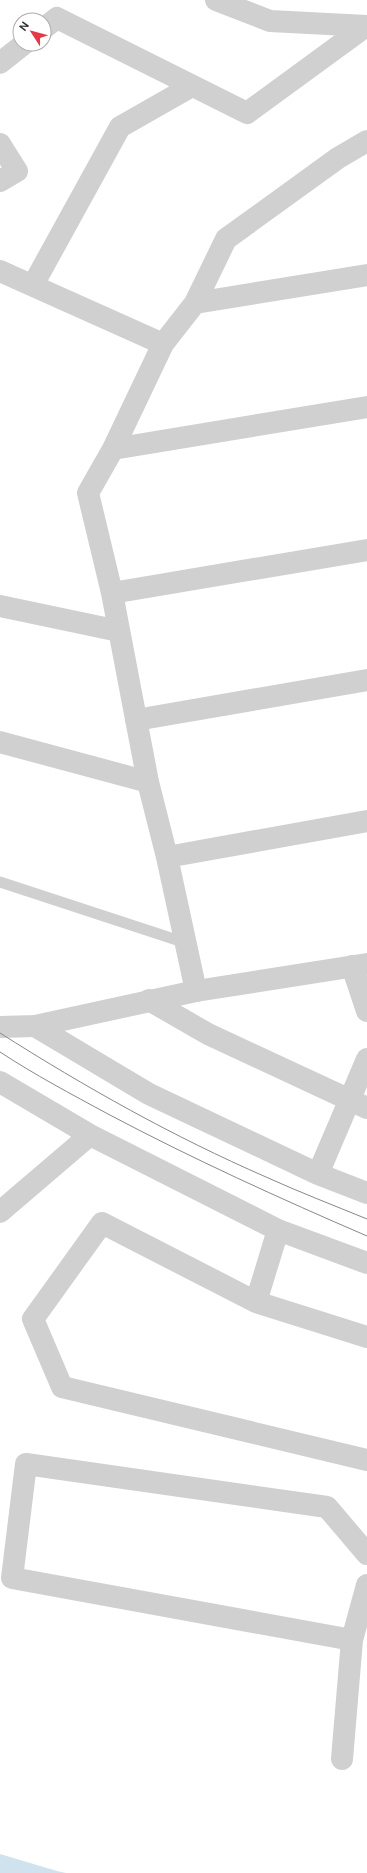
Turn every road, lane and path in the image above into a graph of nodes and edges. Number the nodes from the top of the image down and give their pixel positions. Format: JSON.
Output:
{"nodes":[{"id":1,"x":216,"y":0,"type":"edge"},
{"id":2,"x":52,"y":22,"type":"edge"},
{"id":3,"x":366,"y":26,"type":"edge"},
{"id":4,"x":14,"y":52,"type":"edge"},
{"id":5,"x":0,"y":63,"type":"edge"},
{"id":6,"x":192,"y":86,"type":"junction"},
{"id":7,"x":367,"y":141,"type":"edge"},
{"id":8,"x":0,"y":144,"type":"edge"},
{"id":9,"x":0,"y":181,"type":"edge"},
{"id":10,"x":0,"y":271,"type":"edge"},
{"id":11,"x":367,"y":275,"type":"edge"},
{"id":12,"x":33,"y":285,"type":"junction"},
{"id":13,"x":195,"y":303,"type":"junction"},
{"id":14,"x":163,"y":344,"type":"junction"},
{"id":15,"x":367,"y":408,"type":"edge"},
{"id":16,"x":113,"y":449,"type":"junction"},
{"id":17,"x":367,"y":550,"type":"edge"},
{"id":18,"x":112,"y":593,"type":"junction"},
{"id":19,"x":0,"y":606,"type":"edge"},
{"id":20,"x":119,"y":631,"type":"junction"},
{"id":21,"x":367,"y":680,"type":"edge"},
{"id":22,"x":136,"y":720,"type":"junction"},
{"id":23,"x":0,"y":742,"type":"edge"},
{"id":24,"x":148,"y":782,"type":"junction"},
{"id":25,"x":367,"y":821,"type":"edge"},
{"id":26,"x":167,"y":857,"type":"junction"},
{"id":27,"x":0,"y":882,"type":"edge"},
{"id":28,"x":186,"y":943,"type":"junction"},
{"id":29,"x":360,"y":965,"type":"edge"},
{"id":30,"x":196,"y":991,"type":"junction"},
{"id":31,"x":149,"y":1000,"type":"junction"},
{"id":32,"x":367,"y":1011,"type":"edge"},
{"id":33,"x":35,"y":1026,"type":"junction"},
{"id":34,"x":0,"y":1027,"type":"edge"},
{"id":35,"x":367,"y":1059,"type":"edge"},
{"id":36,"x":0,"y":1082,"type":"edge"},
{"id":37,"x":358,"y":1103,"type":"edge"},
{"id":38,"x":90,"y":1135,"type":"junction"},
{"id":39,"x":318,"y":1174,"type":"junction"},
{"id":40,"x":367,"y":1193,"type":"edge"},
{"id":41,"x":0,"y":1212,"type":"edge"},
{"id":42,"x":278,"y":1230,"type":"junction"},
{"id":43,"x":367,"y":1263,"type":"edge"},
{"id":44,"x":256,"y":1302,"type":"junction"},
{"id":45,"x":367,"y":1337,"type":"edge"},
{"id":46,"x":367,"y":1460,"type":"edge"},
{"id":47,"x":367,"y":1554,"type":"edge"},
{"id":48,"x":367,"y":1585,"type":"edge"},
{"id":49,"x":352,"y":1640,"type":"junction"},
{"id":50,"x":358,"y":1670,"type":"edge"},
{"id":51,"x":342,"y":1759,"type":"dead end"}],
"edges":[{"from":1,"to":3,"type":"street"},
{"from":2,"to":6,"type":"street"},
{"from":3,"to":6,"type":"street"},
{"from":4,"to":5,"type":"street"},
{"from":6,"to":12,"type":"street"},
{"from":7,"to":13,"type":"street"},
{"from":8,"to":9,"type":"street"},
{"from":10,"to":12,"type":"street"},
{"from":11,"to":13,"type":"street"},
{"from":12,"to":14,"type":"street"},
{"from":13,"to":14,"type":"street"},
{"from":14,"to":16,"type":"street"},
{"from":15,"to":16,"type":"street"},
{"from":16,"to":18,"type":"street"},
{"from":17,"to":18,"type":"street"},
{"from":18,"to":20,"type":"street"},
{"from":19,"to":20,"type":"street"},
{"from":20,"to":22,"type":"street"},
{"from":21,"to":22,"type":"street"},
{"from":22,"to":24,"type":"street"},
{"from":23,"to":24,"type":"street"},
{"from":24,"to":26,"type":"street"},
{"from":25,"to":26,"type":"street"},
{"from":26,"to":28,"type":"street"},
{"from":27,"to":28,"type":"lane"},
{"from":28,"to":30,"type":"street"},
{"from":29,"to":30,"type":"street"},
{"from":29,"to":32,"type":"street"},
{"from":30,"to":31,"type":"street"},
{"from":31,"to":33,"type":"street"},
{"from":31,"to":37,"type":"street"},
{"from":33,"to":34,"type":"street"},
{"from":33,"to":39,"type":"street"},
{"from":35,"to":37,"type":"street"},
{"from":36,"to":38,"type":"street"},
{"from":37,"to":39,"type":"street"},
{"from":38,"to":41,"type":"street"},
{"from":38,"to":42,"type":"street"},
{"from":39,"to":40,"type":"street"},
{"from":42,"to":43,"type":"street"},
{"from":42,"to":44,"type":"street"},
{"from":44,"to":45,"type":"street"},
{"from":44,"to":46,"type":"street"},
{"from":47,"to":49,"type":"street"},
{"from":48,"to":49,"type":"street"},
{"from":49,"to":50,"type":"street"},
{"from":50,"to":51,"type":"street"}]}
